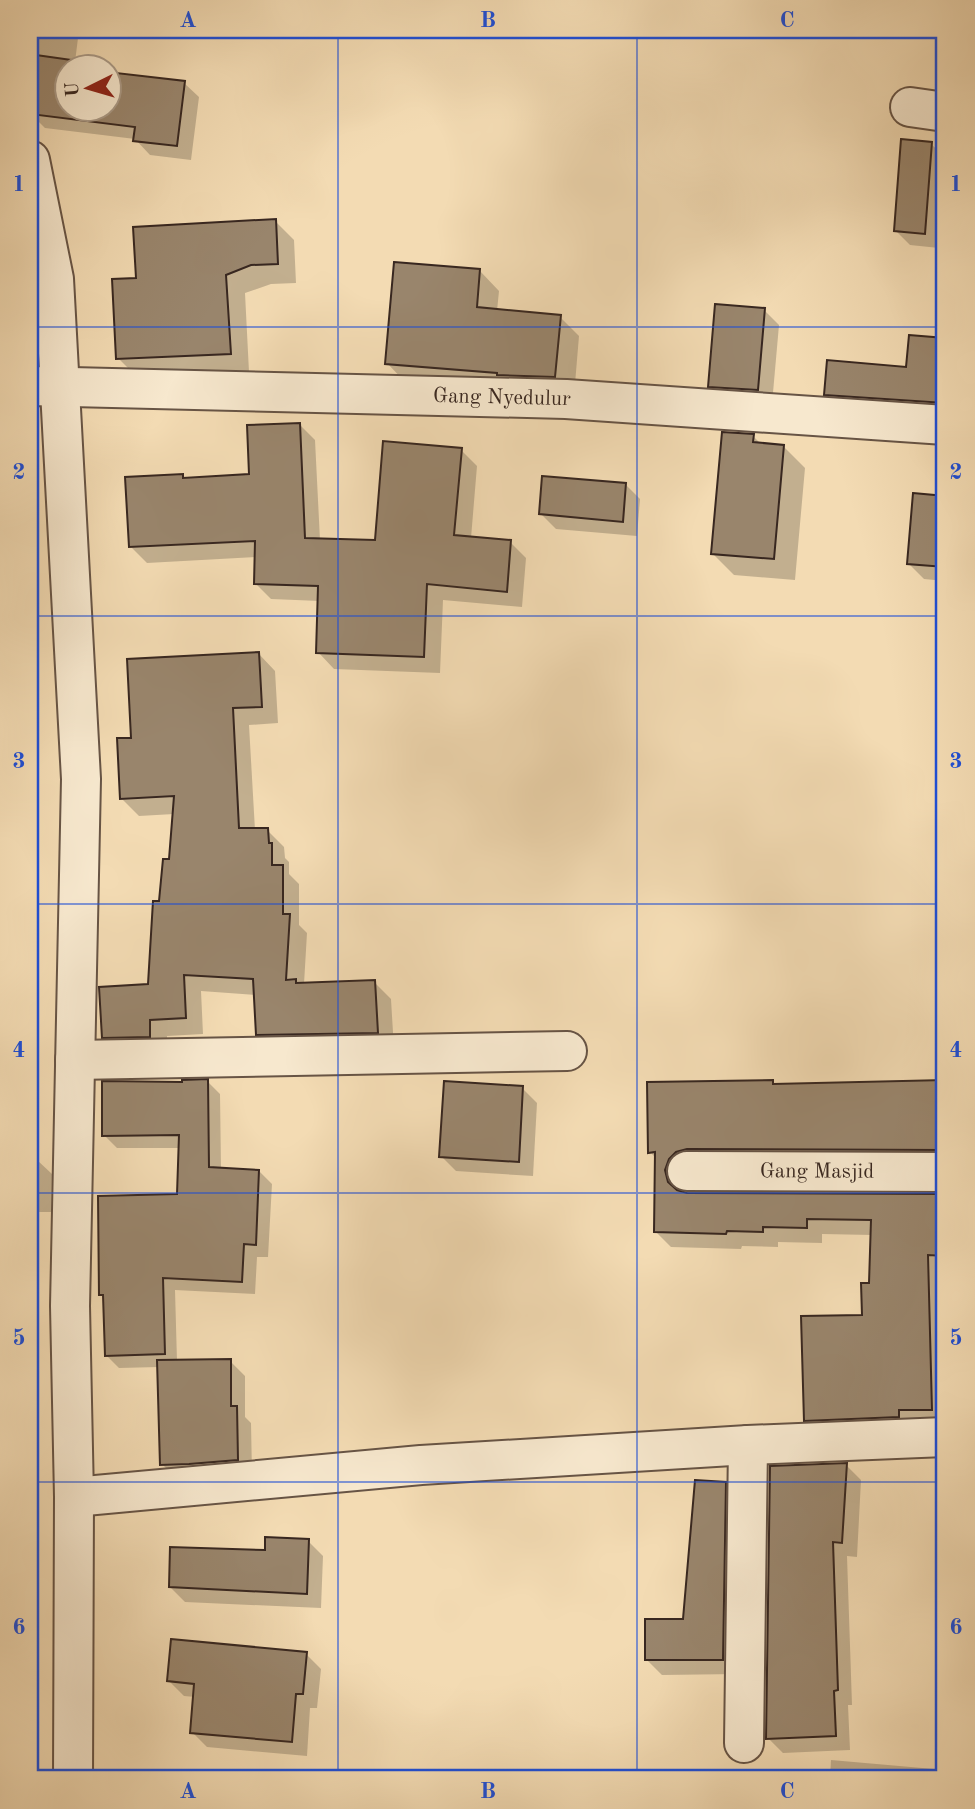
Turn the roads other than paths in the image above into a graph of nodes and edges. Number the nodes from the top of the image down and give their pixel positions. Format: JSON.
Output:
{"nodes":[{"id":1,"x":30,"y":160,"type":"edge"},
{"id":2,"x":45,"y":387,"type":"edge"},
{"id":3,"x":945,"y":425,"type":"edge"},
{"id":4,"x":567,"y":1051,"type":"dead end"},
{"id":5,"x":75,"y":1060,"type":"junction"},
{"id":6,"x":687,"y":1171,"type":"dead end"},
{"id":7,"x":945,"y":1172,"type":"edge"},
{"id":8,"x":945,"y":1437,"type":"edge"},
{"id":9,"x":748,"y":1445,"type":"junction"},
{"id":10,"x":74,"y":1497,"type":"junction"},
{"id":11,"x":744,"y":1743,"type":"dead end"},
{"id":12,"x":73,"y":1779,"type":"edge"}],
"edges":[{"from":1,"to":2,"type":"street"},
{"from":2,"to":3,"type":"street","name":"Gang Nyedulur"},
{"from":2,"to":5,"type":"street"},
{"from":4,"to":5,"type":"street"},
{"from":5,"to":10,"type":"street"},
{"from":6,"to":7,"type":"street","name":"Gang Masjid"},
{"from":8,"to":9,"type":"street"},
{"from":9,"to":10,"type":"street"},
{"from":9,"to":11,"type":"street"},
{"from":10,"to":12,"type":"street"}]}
